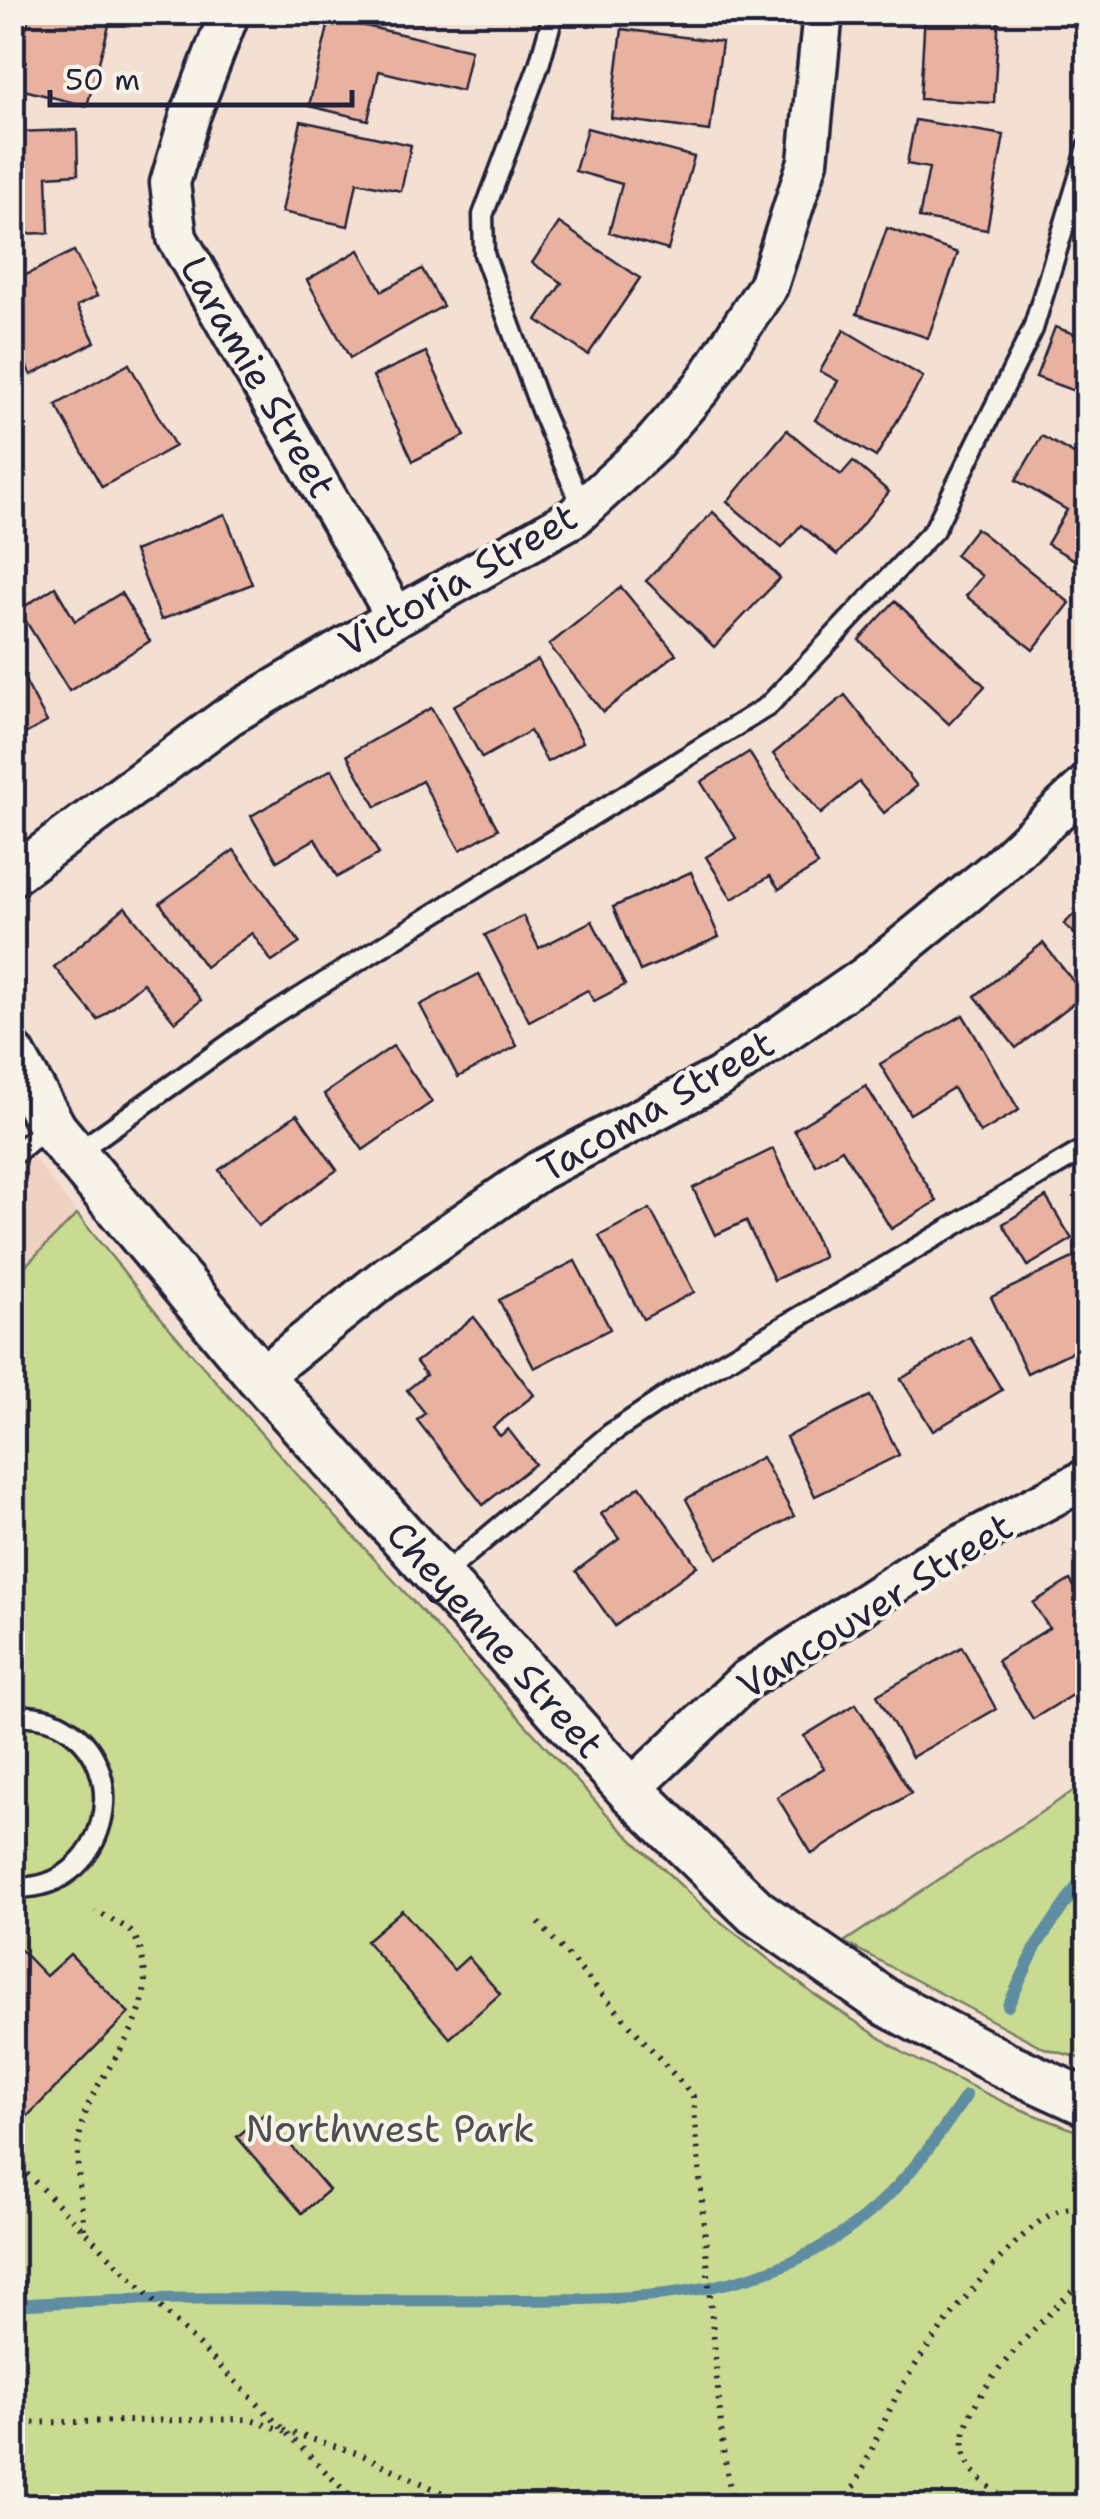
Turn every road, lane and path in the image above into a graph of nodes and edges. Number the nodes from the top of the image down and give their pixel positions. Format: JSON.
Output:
{"nodes":[{"id":1,"x":230,"y":12,"type":"edge"},
{"id":2,"x":554,"y":12,"type":"edge"},
{"id":3,"x":823,"y":12,"type":"edge"},
{"id":4,"x":1088,"y":147,"type":"edge"},
{"id":5,"x":583,"y":509,"type":"junction"},
{"id":6,"x":396,"y":617,"type":"junction"},
{"id":7,"x":1088,"y":783,"type":"edge"},
{"id":8,"x":12,"y":876,"type":"edge"},
{"id":9,"x":12,"y":1055,"type":"edge"},
{"id":10,"x":63,"y":1139,"type":"junction"},
{"id":11,"x":1088,"y":1147,"type":"edge"},
{"id":12,"x":12,"y":1156,"type":"edge"},
{"id":13,"x":260,"y":1377,"type":"junction"},
{"id":14,"x":1088,"y":1478,"type":"edge"},
{"id":15,"x":440,"y":1577,"type":"junction"},
{"id":16,"x":12,"y":1715,"type":"edge"},
{"id":17,"x":630,"y":1790,"type":"junction"},
{"id":18,"x":12,"y":1886,"type":"edge"},
{"id":19,"x":95,"y":1911,"type":"dead end"},
{"id":20,"x":539,"y":1923,"type":"dead end"},
{"id":21,"x":1088,"y":2103,"type":"edge"},
{"id":22,"x":12,"y":2158,"type":"edge"},
{"id":23,"x":1088,"y":2212,"type":"edge"},
{"id":24,"x":84,"y":2230,"type":"junction"},
{"id":25,"x":1088,"y":2275,"type":"edge"},
{"id":26,"x":12,"y":2422,"type":"edge"},
{"id":27,"x":283,"y":2430,"type":"junction"},
{"id":28,"x":360,"y":2506,"type":"edge"},
{"id":29,"x":470,"y":2506,"type":"edge"},
{"id":30,"x":733,"y":2506,"type":"edge"},
{"id":31,"x":844,"y":2506,"type":"edge"},
{"id":32,"x":1016,"y":2506,"type":"edge"}],
"edges":[{"from":1,"to":6,"type":"street","name":"Laramie Street"},
{"from":2,"to":5,"type":"lane"},
{"from":3,"to":5,"type":"street","name":"Victoria Street"},
{"from":4,"to":10,"type":"lane"},
{"from":5,"to":6,"type":"street","name":"Victoria Street"},
{"from":6,"to":8,"type":"street","name":"Victoria Street"},
{"from":7,"to":13,"type":"street","name":"Tacoma Street"},
{"from":9,"to":10,"type":"street","name":"Cheyenne Street"},
{"from":10,"to":12,"type":"lane"},
{"from":10,"to":13,"type":"street","name":"Cheyenne Street"},
{"from":11,"to":15,"type":"lane"},
{"from":13,"to":15,"type":"street","name":"Cheyenne Street"},
{"from":14,"to":17,"type":"street","name":"Vancouver Street"},
{"from":15,"to":17,"type":"street","name":"Cheyenne Street"},
{"from":16,"to":18,"type":"lane"},
{"from":17,"to":21,"type":"street","name":"Cheyenne Street"},
{"from":19,"to":24,"type":"path"},
{"from":20,"to":30,"type":"path"},
{"from":22,"to":24,"type":"path"},
{"from":23,"to":31,"type":"path"},
{"from":24,"to":27,"type":"path"},
{"from":25,"to":32,"type":"path"},
{"from":26,"to":27,"type":"path"},
{"from":27,"to":28,"type":"path"},
{"from":27,"to":29,"type":"path"}]}
